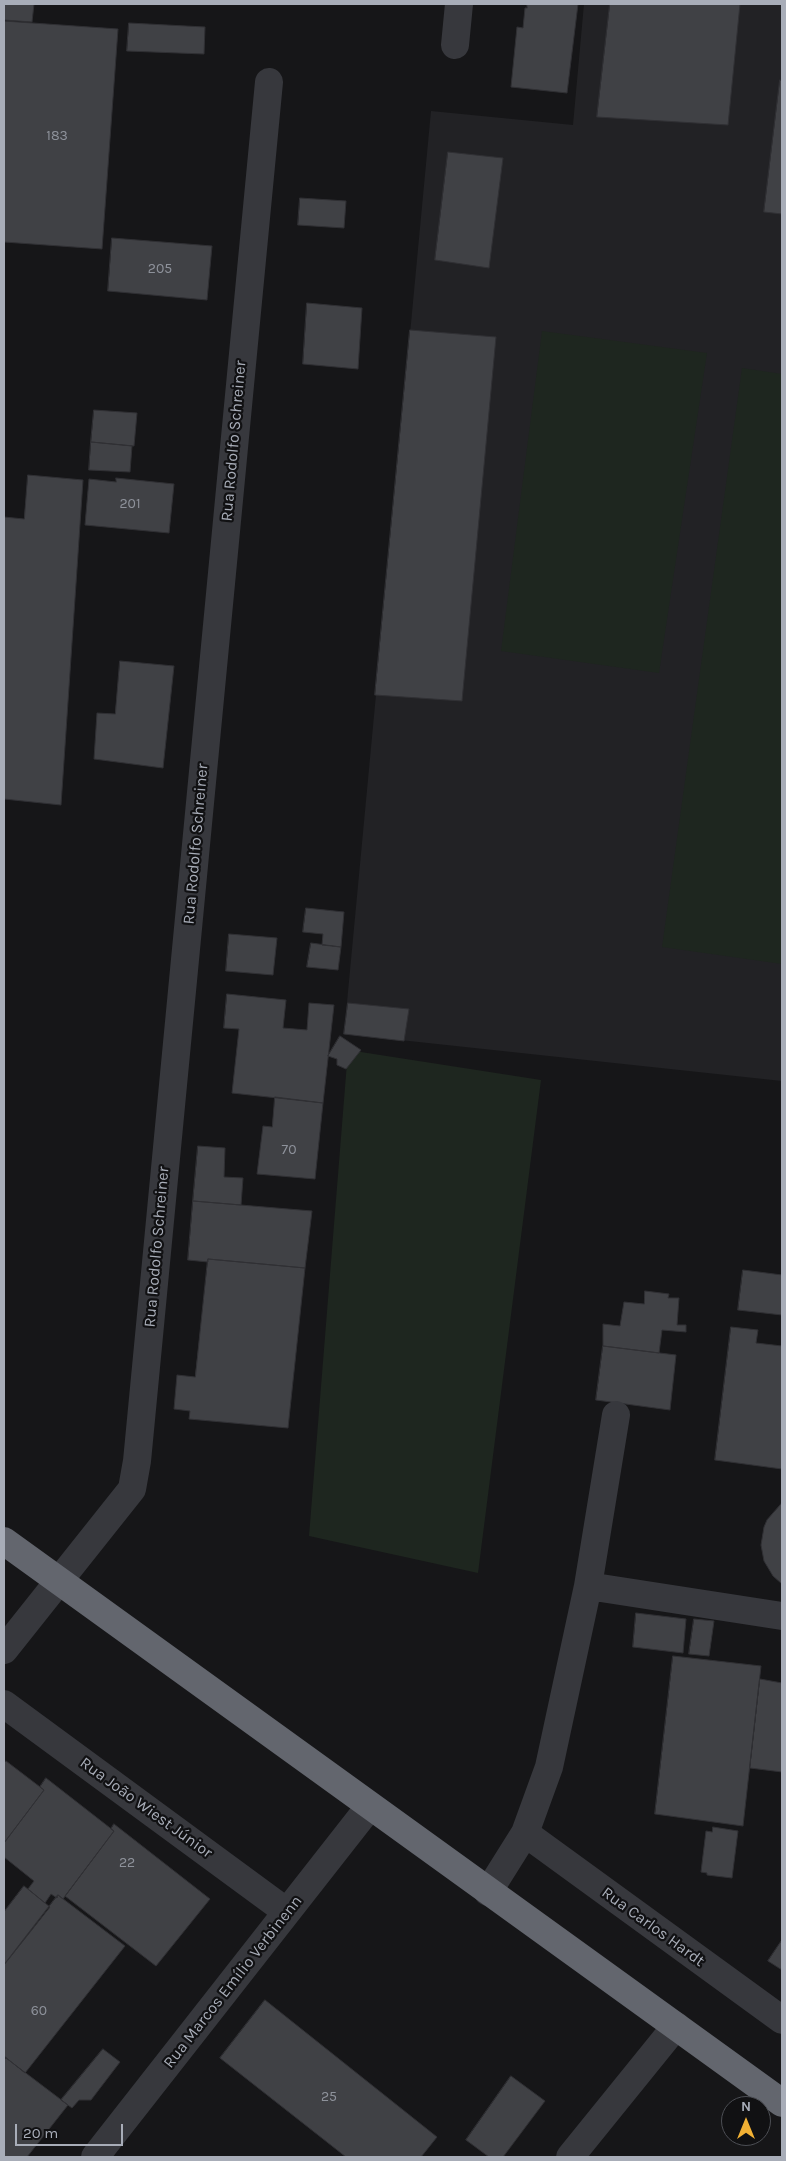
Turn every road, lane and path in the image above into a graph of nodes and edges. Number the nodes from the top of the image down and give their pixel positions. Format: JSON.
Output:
{"nodes":[{"id":1,"x":459,"y":4,"type":"edge"},
{"id":2,"x":456,"y":45,"type":"dead end"},
{"id":3,"x":269,"y":82,"type":"dead end"},
{"id":4,"x":616,"y":1415,"type":"dead end"},
{"id":5,"x":4,"y":1541,"type":"edge"},
{"id":6,"x":59,"y":1582,"type":"junction"},
{"id":7,"x":588,"y":1586,"type":"junction"},
{"id":8,"x":782,"y":1616,"type":"edge"},
{"id":9,"x":4,"y":1650,"type":"edge"},
{"id":10,"x":4,"y":1704,"type":"edge"},
{"id":11,"x":370,"y":1806,"type":"junction"},
{"id":12,"x":525,"y":1833,"type":"junction"},
{"id":13,"x":488,"y":1892,"type":"junction"},
{"id":14,"x":287,"y":1912,"type":"junction"},
{"id":15,"x":782,"y":2020,"type":"edge"},
{"id":16,"x":676,"y":2026,"type":"junction"},
{"id":17,"x":782,"y":2103,"type":"edge"},
{"id":18,"x":95,"y":2157,"type":"edge"},
{"id":19,"x":570,"y":2157,"type":"edge"}],
"edges":[{"from":1,"to":2,"type":"street"},
{"from":3,"to":6,"type":"street","name":"Rua Rodolfo Schreiner"},
{"from":4,"to":7,"type":"street"},
{"from":5,"to":6,"type":"highway"},
{"from":6,"to":9,"type":"street","name":"Rua Rodolfo Schreiner"},
{"from":6,"to":11,"type":"highway"},
{"from":7,"to":8,"type":"street"},
{"from":7,"to":12,"type":"street"},
{"from":10,"to":14,"type":"street","name":"Rua João Wiest Júnior"},
{"from":11,"to":13,"type":"highway"},
{"from":11,"to":14,"type":"street","name":"Rua Marcos Emílio Verbinenn"},
{"from":12,"to":13,"type":"street"},
{"from":12,"to":15,"type":"street","name":"Rua Carlos Hardt"},
{"from":13,"to":16,"type":"highway"},
{"from":14,"to":18,"type":"street","name":"Rua Marcos Emílio Verbinenn"},
{"from":16,"to":17,"type":"highway"},
{"from":16,"to":19,"type":"street"}]}
